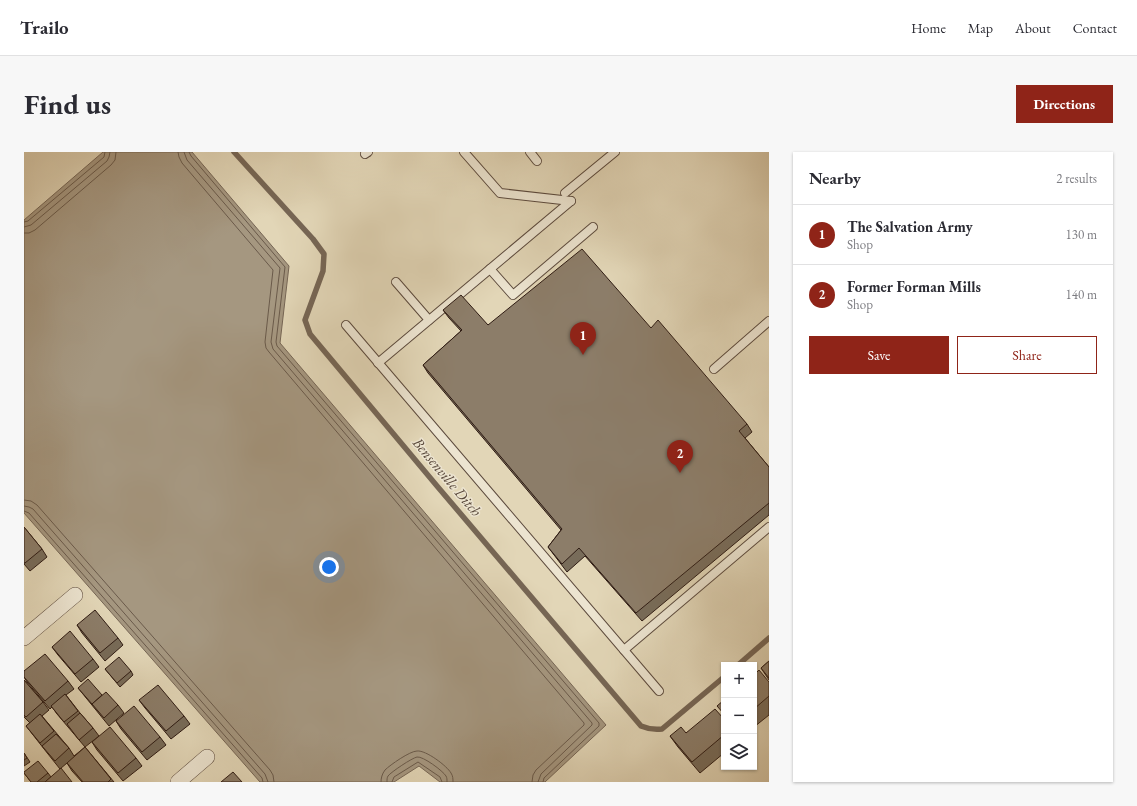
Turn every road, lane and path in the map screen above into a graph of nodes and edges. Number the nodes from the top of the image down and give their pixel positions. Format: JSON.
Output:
{"nodes":[{"id":1,"x":464,"y":152,"type":"edge"},
{"id":2,"x":530,"y":152,"type":"edge"},
{"id":3,"x":615,"y":152,"type":"edge"},
{"id":4,"x":537,"y":161,"type":"dead end"},
{"id":5,"x":565,"y":193,"type":"dead end"},
{"id":6,"x":593,"y":227,"type":"dead end"},
{"id":7,"x":490,"y":269,"type":"junction"},
{"id":8,"x":396,"y":282,"type":"dead end"},
{"id":9,"x":429,"y":320,"type":"junction"},
{"id":10,"x":769,"y":321,"type":"edge"},
{"id":11,"x":346,"y":325,"type":"dead end"},
{"id":12,"x":378,"y":363,"type":"junction"},
{"id":13,"x":714,"y":369,"type":"dead end"},
{"id":14,"x":769,"y":527,"type":"edge"},
{"id":15,"x":75,"y":595,"type":"dead end"},
{"id":16,"x":24,"y":638,"type":"edge"},
{"id":17,"x":624,"y":650,"type":"junction"},
{"id":18,"x":659,"y":691,"type":"dead end"},
{"id":19,"x":207,"y":757,"type":"dead end"},
{"id":20,"x":178,"y":782,"type":"edge"}],
"edges":[{"from":1,"to":7,"type":"lane"},
{"from":2,"to":4,"type":"lane"},
{"from":3,"to":5,"type":"lane"},
{"from":6,"to":7,"type":"lane"},
{"from":7,"to":9,"type":"lane"},
{"from":8,"to":9,"type":"lane"},
{"from":9,"to":12,"type":"lane"},
{"from":10,"to":13,"type":"lane"},
{"from":11,"to":12,"type":"lane"},
{"from":12,"to":17,"type":"lane"},
{"from":14,"to":17,"type":"lane"},
{"from":15,"to":16,"type":"street"},
{"from":17,"to":18,"type":"lane"},
{"from":19,"to":20,"type":"street"}]}
